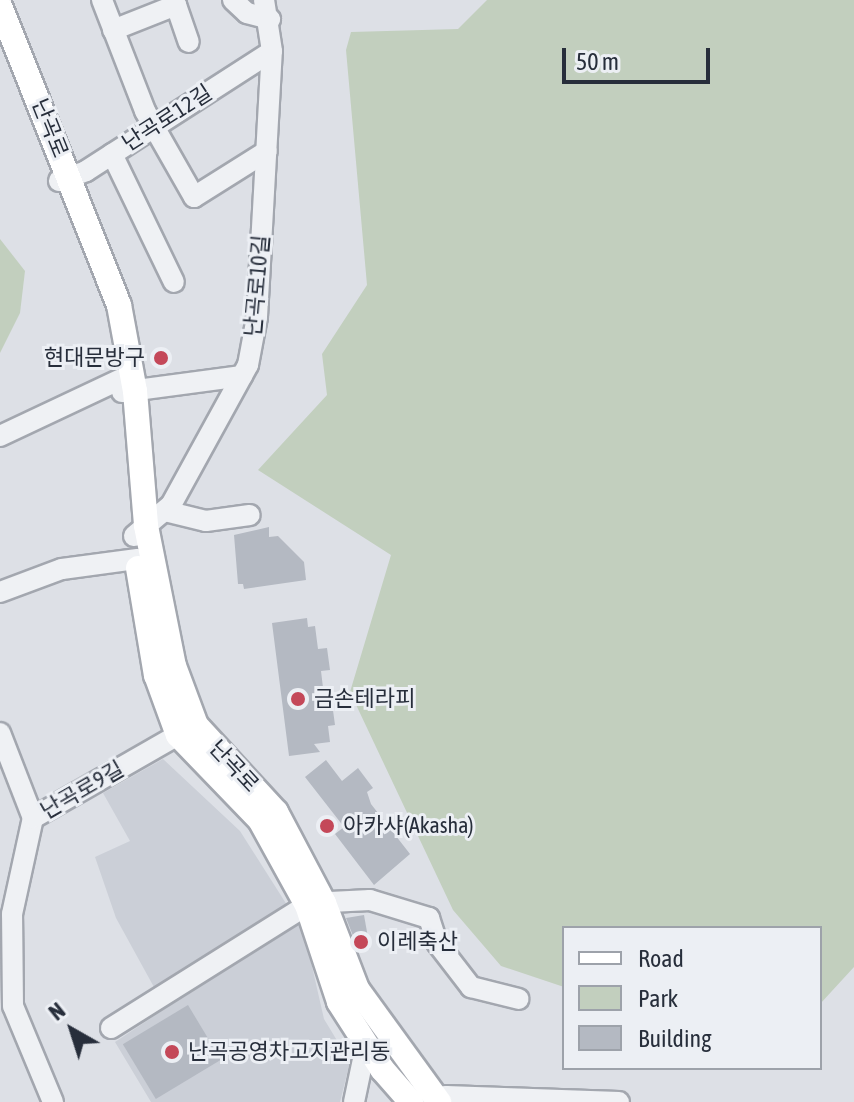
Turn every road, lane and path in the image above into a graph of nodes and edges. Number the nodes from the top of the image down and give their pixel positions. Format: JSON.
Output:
{"nodes":[{"id":1,"x":102,"y":0,"type":"edge"},
{"id":2,"x":233,"y":0,"type":"edge"},
{"id":3,"x":0,"y":6,"type":"edge"},
{"id":4,"x":267,"y":9,"type":"edge"},
{"id":5,"x":113,"y":30,"type":"junction"},
{"id":6,"x":0,"y":41,"type":"edge"},
{"id":7,"x":189,"y":42,"type":"dead end"},
{"id":8,"x":272,"y":51,"type":"junction"},
{"id":9,"x":152,"y":127,"type":"junction"},
{"id":10,"x":267,"y":151,"type":"junction"},
{"id":11,"x":112,"y":154,"type":"junction"},
{"id":12,"x":65,"y":179,"type":"junction"},
{"id":13,"x":174,"y":282,"type":"dead end"},
{"id":14,"x":242,"y":376,"type":"junction"},
{"id":15,"x":125,"y":388,"type":"junction"},
{"id":16,"x":0,"y":436,"type":"edge"},
{"id":17,"x":250,"y":515,"type":"dead end"},
{"id":18,"x":145,"y":533,"type":"junction"},
{"id":19,"x":0,"y":592,"type":"edge"},
{"id":20,"x":0,"y":733,"type":"edge"},
{"id":21,"x":178,"y":735,"type":"junction"},
{"id":22,"x":33,"y":818,"type":"junction"},
{"id":23,"x":315,"y":904,"type":"junction"},
{"id":24,"x":519,"y":999,"type":"dead end"},
{"id":25,"x":111,"y":1028,"type":"dead end"},
{"id":26,"x":366,"y":1045,"type":"junction"},
{"id":27,"x":436,"y":1101,"type":"edge"},
{"id":28,"x":53,"y":1102,"type":"edge"},
{"id":29,"x":354,"y":1102,"type":"edge"},
{"id":30,"x":411,"y":1102,"type":"edge"},
{"id":31,"x":619,"y":1102,"type":"edge"}],
"edges":[{"from":1,"to":5,"type":"street"},
{"from":2,"to":4,"type":"street"},
{"from":3,"to":12,"type":"main road","name":"난곡로"},
{"from":4,"to":8,"type":"street","name":"난곡로10길"},
{"from":5,"to":7,"type":"street"},
{"from":5,"to":9,"type":"street"},
{"from":6,"to":12,"type":"main road","name":"난곡로"},
{"from":8,"to":9,"type":"street","name":"난곡로12길"},
{"from":8,"to":10,"type":"street","name":"난곡로10길"},
{"from":9,"to":10,"type":"street"},
{"from":9,"to":11,"type":"street","name":"난곡로12길"},
{"from":10,"to":14,"type":"street","name":"난곡로10길"},
{"from":11,"to":12,"type":"street","name":"난곡로12길"},
{"from":11,"to":13,"type":"street"},
{"from":12,"to":15,"type":"main road","name":"난곡로"},
{"from":14,"to":15,"type":"street"},
{"from":14,"to":18,"type":"street","name":"난곡로10길"},
{"from":15,"to":16,"type":"street"},
{"from":15,"to":18,"type":"main road","name":"난곡로"},
{"from":17,"to":18,"type":"street"},
{"from":18,"to":19,"type":"street"},
{"from":18,"to":21,"type":"main road","name":"난곡로"},
{"from":18,"to":23,"type":"main road","name":"난곡로"},
{"from":20,"to":22,"type":"street"},
{"from":21,"to":22,"type":"street","name":"난곡로9길"},
{"from":21,"to":23,"type":"main road","name":"난곡로"},
{"from":22,"to":28,"type":"street","name":"난곡로9길"},
{"from":23,"to":24,"type":"street"},
{"from":23,"to":25,"type":"street"},
{"from":23,"to":26,"type":"main road","name":"난곡로"},
{"from":23,"to":27,"type":"main road","name":"난곡로"},
{"from":26,"to":29,"type":"street"},
{"from":26,"to":30,"type":"main road","name":"난곡로"},
{"from":27,"to":31,"type":"street"}]}
